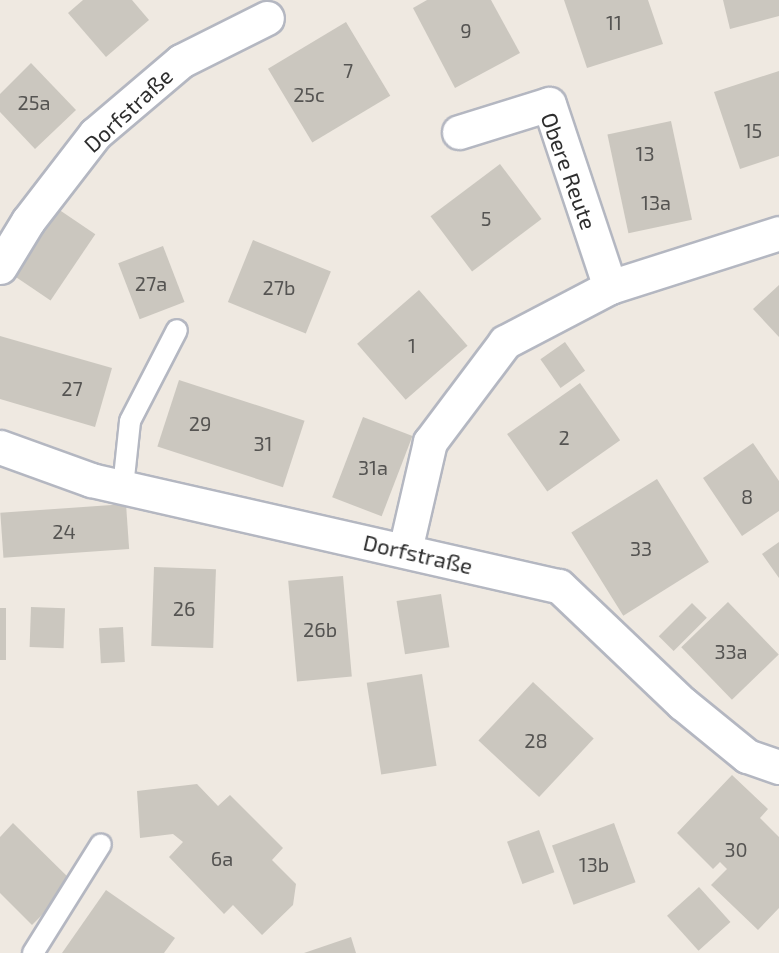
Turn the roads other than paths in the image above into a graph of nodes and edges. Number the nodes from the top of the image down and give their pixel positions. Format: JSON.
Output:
{"nodes":[{"id":1,"x":267,"y":18,"type":"dead end"},
{"id":2,"x":459,"y":132,"type":"dead end"},
{"id":3,"x":779,"y":233,"type":"edge"},
{"id":4,"x":0,"y":267,"type":"edge"},
{"id":5,"x":610,"y":287,"type":"junction"},
{"id":6,"x":177,"y":330,"type":"dead end"},
{"id":7,"x":0,"y":447,"type":"edge"},
{"id":8,"x":123,"y":487,"type":"junction"},
{"id":9,"x":405,"y":550,"type":"junction"},
{"id":10,"x":779,"y":767,"type":"edge"},
{"id":11,"x":101,"y":844,"type":"dead end"},
{"id":12,"x":33,"y":953,"type":"edge"}],
"edges":[{"from":1,"to":4,"type":"street","name":"Dorfstraße"},
{"from":2,"to":5,"type":"street","name":"Obere Reute"},
{"from":3,"to":5,"type":"street"},
{"from":5,"to":9,"type":"street"},
{"from":6,"to":8,"type":"lane"},
{"from":7,"to":8,"type":"street","name":"Dorfstraße"},
{"from":8,"to":9,"type":"street","name":"Dorfstraße"},
{"from":9,"to":10,"type":"street","name":"Dorfstraße"},
{"from":11,"to":12,"type":"lane"}]}
